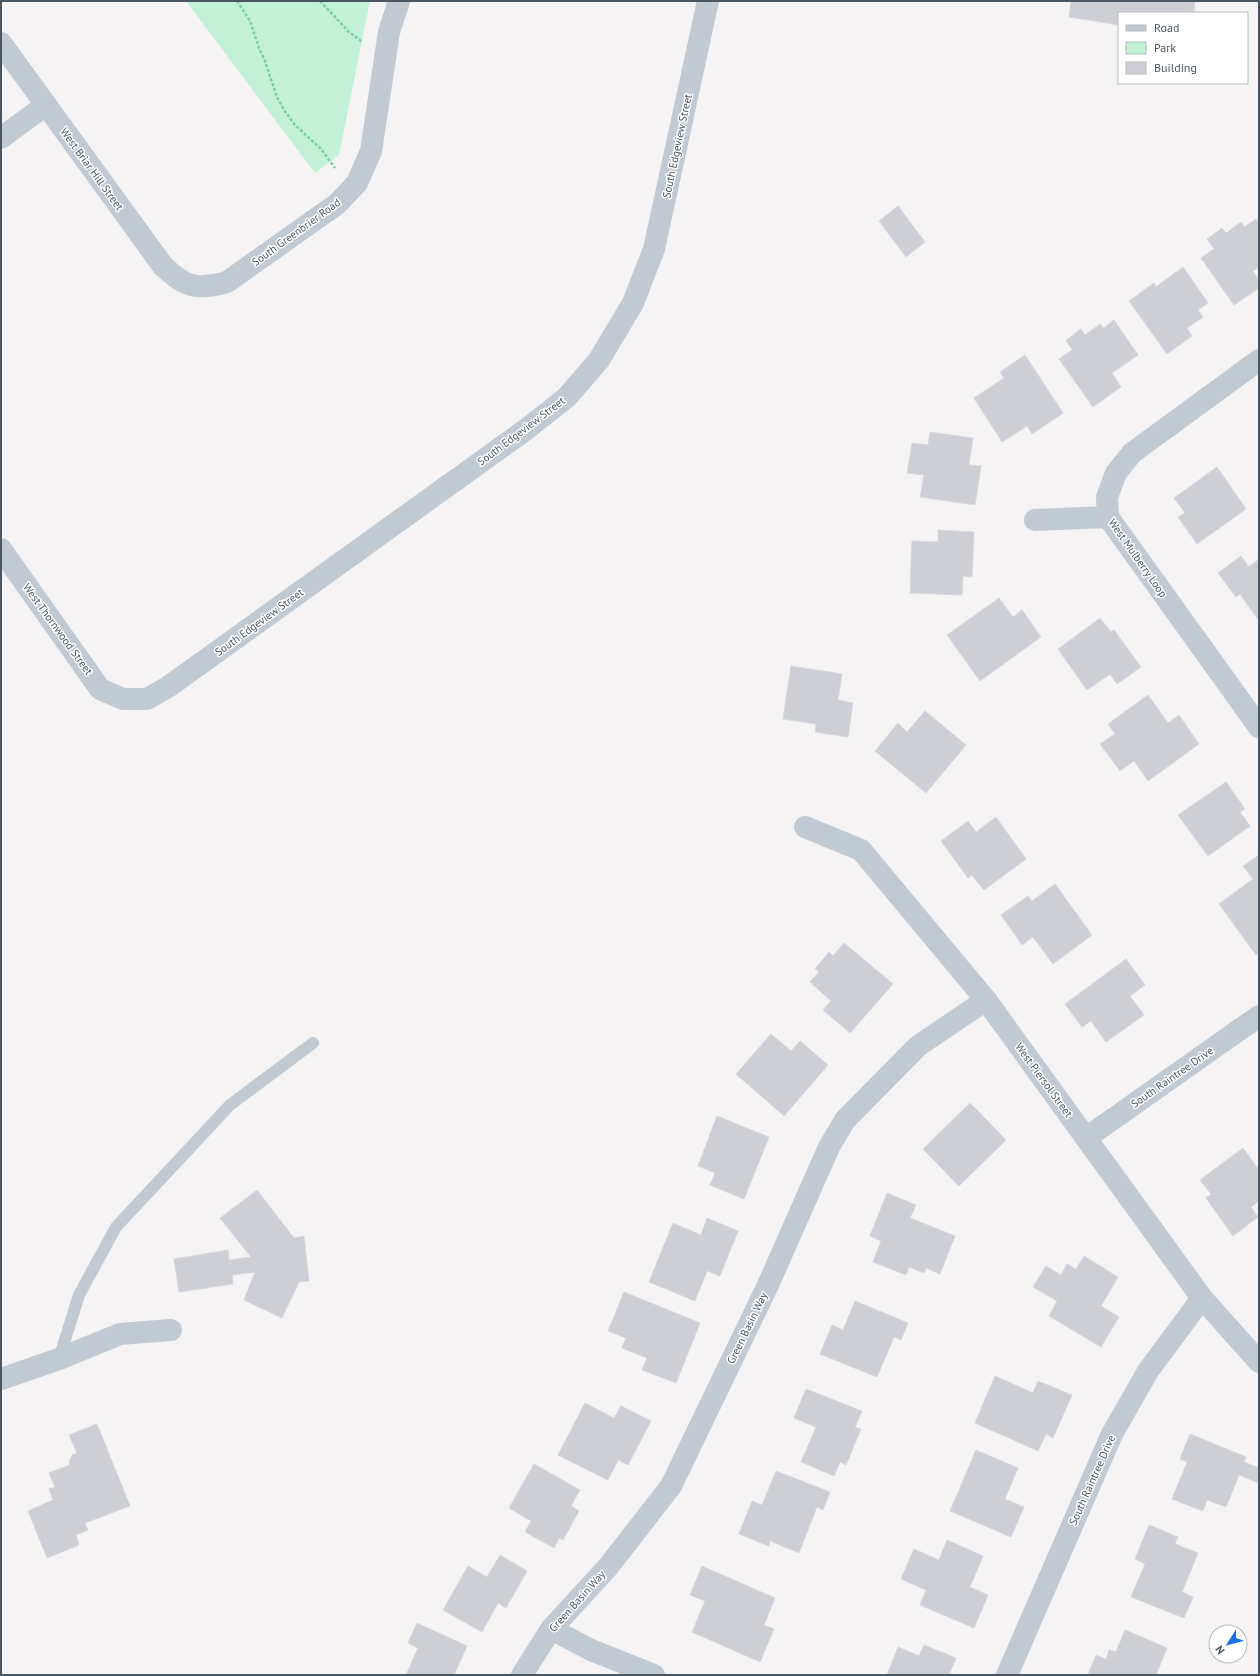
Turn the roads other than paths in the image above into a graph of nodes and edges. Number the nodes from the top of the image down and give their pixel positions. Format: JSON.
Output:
{"nodes":[{"id":1,"x":399,"y":1,"type":"edge"},
{"id":2,"x":708,"y":1,"type":"edge"},
{"id":3,"x":1,"y":43,"type":"edge"},
{"id":4,"x":46,"y":105,"type":"junction"},
{"id":5,"x":1,"y":138,"type":"edge"},
{"id":6,"x":191,"y":286,"type":"joint"},
{"id":7,"x":1259,"y":360,"type":"edge"},
{"id":8,"x":1108,"y":517,"type":"junction"},
{"id":9,"x":1035,"y":520,"type":"dead end"},
{"id":10,"x":1,"y":550,"type":"edge"},
{"id":11,"x":123,"y":699,"type":"joint"},
{"id":12,"x":1259,"y":727,"type":"edge"},
{"id":13,"x":805,"y":827,"type":"dead end"},
{"id":14,"x":986,"y":1000,"type":"junction"},
{"id":15,"x":1259,"y":1016,"type":"edge"},
{"id":16,"x":313,"y":1043,"type":"dead end"},
{"id":17,"x":1086,"y":1138,"type":"junction"},
{"id":18,"x":1202,"y":1298,"type":"junction"},
{"id":19,"x":171,"y":1330,"type":"dead end"},
{"id":20,"x":59,"y":1359,"type":"junction"},
{"id":21,"x":1259,"y":1362,"type":"edge"},
{"id":22,"x":1,"y":1379,"type":"edge"},
{"id":23,"x":551,"y":1629,"type":"junction"},
{"id":24,"x":522,"y":1675,"type":"edge"},
{"id":25,"x":654,"y":1675,"type":"edge"},
{"id":26,"x":1007,"y":1675,"type":"edge"}],
"edges":[{"from":1,"to":6,"type":"street","name":"South Greenbrier Road"},
{"from":2,"to":11,"type":"street","name":"South Edgeview Street"},
{"from":3,"to":4,"type":"street","name":"West Briar Hill Street"},
{"from":4,"to":5,"type":"street"},
{"from":4,"to":6,"type":"street","name":"West Briar Hill Street"},
{"from":7,"to":8,"type":"street","name":"West Mulberry Loop"},
{"from":8,"to":9,"type":"street"},
{"from":8,"to":12,"type":"street","name":"West Mulberry Loop"},
{"from":10,"to":11,"type":"street","name":"West Thornwood Street"},
{"from":13,"to":14,"type":"street","name":"West Piersol Street"},
{"from":14,"to":17,"type":"street","name":"West Piersol Street"},
{"from":14,"to":23,"type":"street","name":"Green Basin Way"},
{"from":15,"to":17,"type":"street","name":"South Raintree Drive"},
{"from":16,"to":20,"type":"lane"},
{"from":17,"to":18,"type":"street","name":"West Piersol Street"},
{"from":18,"to":21,"type":"street","name":"West Piersol Street"},
{"from":18,"to":26,"type":"street","name":"South Raintree Drive"},
{"from":19,"to":20,"type":"street"},
{"from":20,"to":22,"type":"street"},
{"from":23,"to":24,"type":"street","name":"Green Basin Way"},
{"from":23,"to":25,"type":"street"}]}
